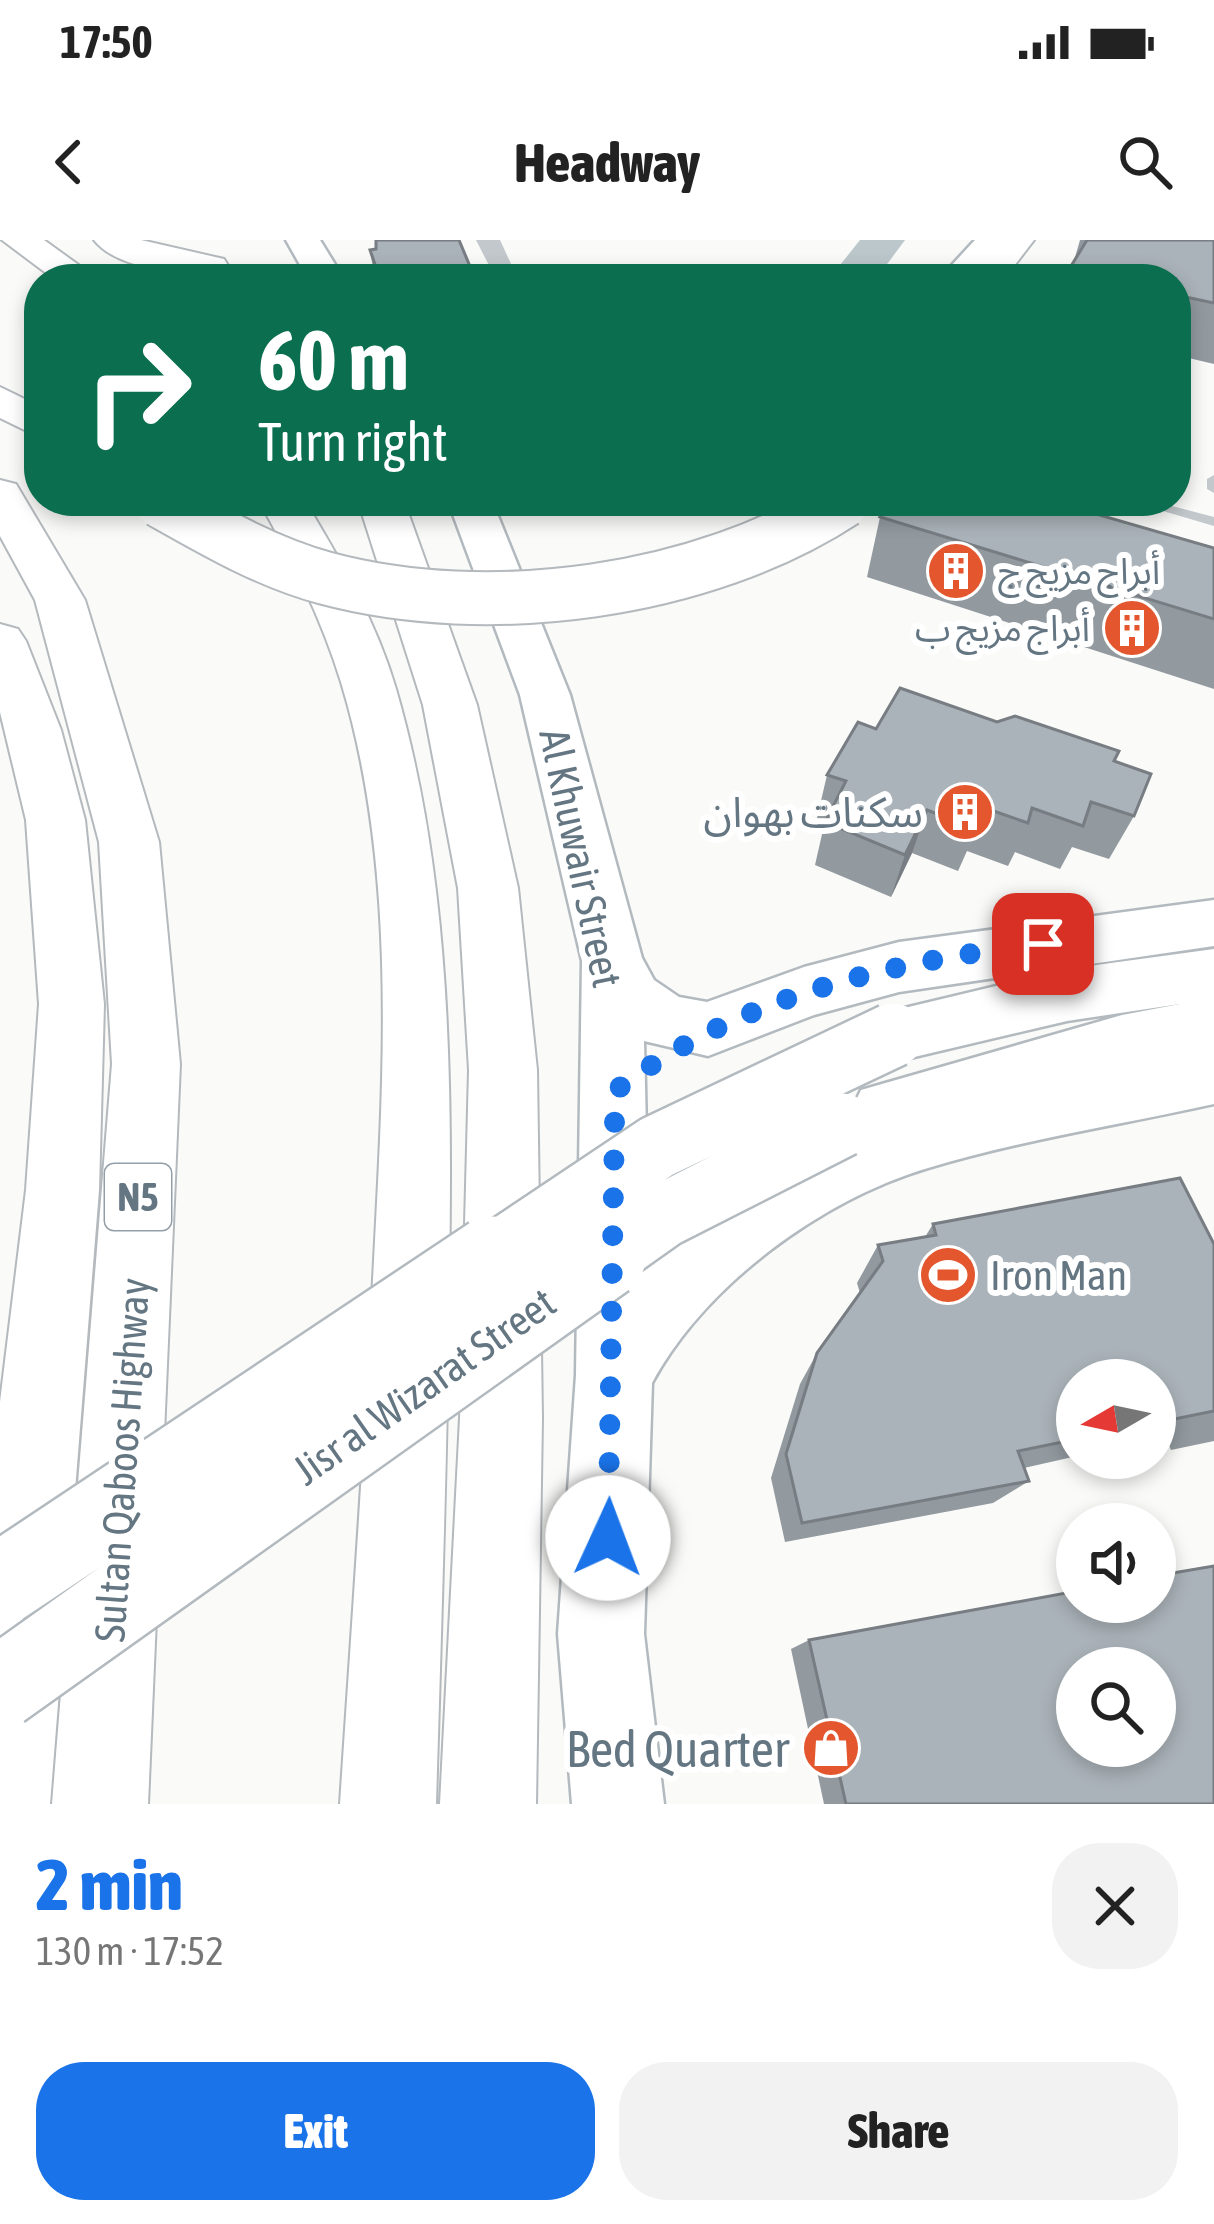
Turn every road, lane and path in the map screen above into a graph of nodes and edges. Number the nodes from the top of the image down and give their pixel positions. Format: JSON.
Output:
{"nodes":[{"id":1,"x":16,"y":240,"type":"edge"},
{"id":2,"x":112,"y":240,"type":"edge"},
{"id":3,"x":154,"y":240,"type":"edge"},
{"id":4,"x":994,"y":240,"type":"edge"},
{"id":5,"x":1016,"y":240,"type":"edge"},
{"id":6,"x":0,"y":243,"type":"edge"},
{"id":7,"x":60,"y":264,"type":"edge"},
{"id":8,"x":223,"y":264,"type":"edge"},
{"id":9,"x":971,"y":264,"type":"edge"},
{"id":10,"x":997,"y":264,"type":"edge"},
{"id":11,"x":1214,"y":479,"type":"edge"},
{"id":12,"x":1214,"y":489,"type":"edge"},
{"id":13,"x":0,"y":494,"type":"edge"},
{"id":14,"x":187,"y":516,"type":"edge"},
{"id":15,"x":291,"y":516,"type":"edge"},
{"id":16,"x":386,"y":516,"type":"edge"},
{"id":17,"x":476,"y":516,"type":"edge"},
{"id":18,"x":823,"y":516,"type":"edge"},
{"id":19,"x":0,"y":640,"type":"edge"},
{"id":20,"x":1214,"y":923,"type":"edge"},
{"id":21,"x":612,"y":962,"type":"junction"},
{"id":22,"x":1214,"y":974,"type":"edge"},
{"id":23,"x":804,"y":992,"type":"junction"},
{"id":24,"x":1214,"y":1024,"type":"edge"},
{"id":25,"x":708,"y":1029,"type":"junction"},
{"id":26,"x":1214,"y":1076,"type":"edge"},
{"id":27,"x":615,"y":1091,"type":"junction"},
{"id":28,"x":861,"y":1139,"type":"junction"},
{"id":29,"x":614,"y":1375,"type":"junction"},
{"id":30,"x":0,"y":1585,"type":"edge"},
{"id":31,"x":0,"y":1688,"type":"edge"},
{"id":32,"x":2,"y":1804,"type":"edge"},
{"id":33,"x":100,"y":1804,"type":"edge"},
{"id":34,"x":388,"y":1804,"type":"edge"},
{"id":35,"x":488,"y":1804,"type":"edge"},
{"id":36,"x":618,"y":1804,"type":"edge"}],
"edges":[{"from":1,"to":6,"type":"highway"},
{"from":1,"to":7,"type":"highway"},
{"from":2,"to":8,"type":"highway"},
{"from":3,"to":8,"type":"highway"},
{"from":4,"to":9,"type":"main road"},
{"from":5,"to":10,"type":"highway"},
{"from":11,"to":12,"type":"lane"},
{"from":13,"to":33,"type":"highway","name":"Sultan Qaboos Highway","number":"N5"},
{"from":14,"to":18,"type":"highway","bridge":true},
{"from":15,"to":34,"type":"highway"},
{"from":16,"to":35,"type":"highway"},
{"from":17,"to":21,"type":"main road","name":"Al Khuwair Street"},
{"from":19,"to":32,"type":"highway"},
{"from":20,"to":23,"type":"main road"},
{"from":21,"to":25,"type":"main road"},
{"from":21,"to":27,"type":"main road","name":"Al Khuwair Street"},
{"from":22,"to":30,"type":"main road","name":"Jisr al Wizarat Street","bridge":true},
{"from":23,"to":25,"type":"main road"},
{"from":23,"to":28,"type":"main road"},
{"from":24,"to":28,"type":"main road","name":"Jisr al Wizarat Street"},
{"from":25,"to":27,"type":"main road"},
{"from":26,"to":28,"type":"main road"},
{"from":27,"to":29,"type":"main road","name":"Al Khuwair Street"},
{"from":28,"to":29,"type":"main road"},
{"from":28,"to":31,"type":"main road","name":"Jisr al Wizarat Street","bridge":true},
{"from":29,"to":36,"type":"main road","name":"Al Khuwair Street"}]}
